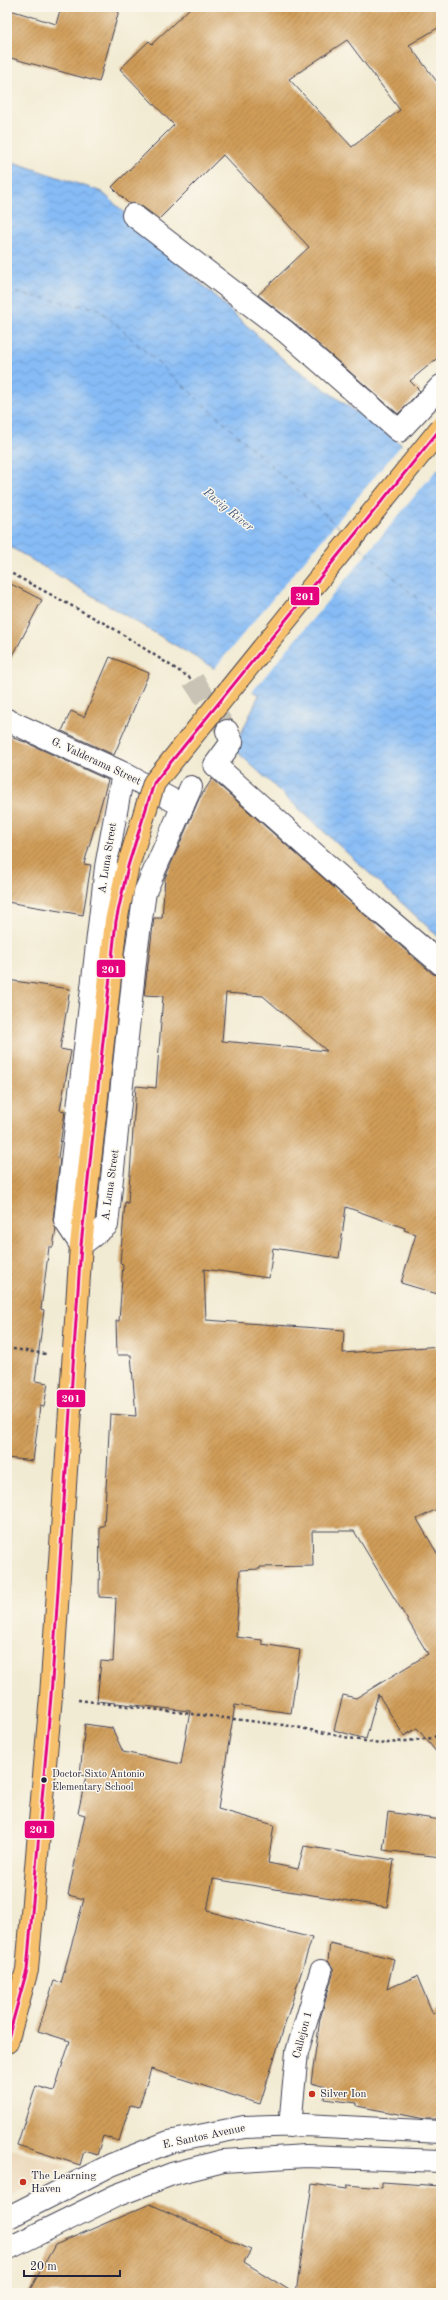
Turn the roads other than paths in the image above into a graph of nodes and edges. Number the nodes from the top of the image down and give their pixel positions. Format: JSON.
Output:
{"nodes":[{"id":1,"x":133,"y":215,"type":"dead end"},
{"id":2,"x":441,"y":386,"type":"edge"},
{"id":3,"x":441,"y":428,"type":"edge"},
{"id":4,"x":7,"y":720,"type":"edge"},
{"id":5,"x":227,"y":731,"type":"tunnel mouth"},
{"id":6,"x":123,"y":773,"type":"junction"},
{"id":7,"x":187,"y":796,"type":"joint"},
{"id":8,"x":441,"y":964,"type":"edge"},
{"id":9,"x":81,"y":1245,"type":"junction"},
{"id":10,"x":322,"y":1971,"type":"dead end"},
{"id":11,"x":7,"y":2042,"type":"edge"},
{"id":12,"x":290,"y":2126,"type":"junction"},
{"id":13,"x":441,"y":2132,"type":"edge"},
{"id":14,"x":441,"y":2162,"type":"edge"},
{"id":15,"x":7,"y":2218,"type":"edge"},
{"id":16,"x":7,"y":2249,"type":"edge"}],
"edges":[{"from":1,"to":2,"type":"street"},
{"from":3,"to":9,"type":"main road","bridge":true},
{"from":4,"to":6,"type":"street","name":"G. Valderama Street"},
{"from":5,"to":8,"type":"street"},
{"from":6,"to":7,"type":"street","name":"G. Valderama Street"},
{"from":6,"to":9,"type":"street","name":"A. Luna Street"},
{"from":7,"to":9,"type":"street","name":"A. Luna Street"},
{"from":9,"to":11,"type":"main road"},
{"from":10,"to":12,"type":"street","name":"Callejon 1"},
{"from":12,"to":13,"type":"street","name":"E. Santos Avenue"},
{"from":12,"to":15,"type":"street","name":"E. Santos Avenue"},
{"from":14,"to":16,"type":"street"}]}
